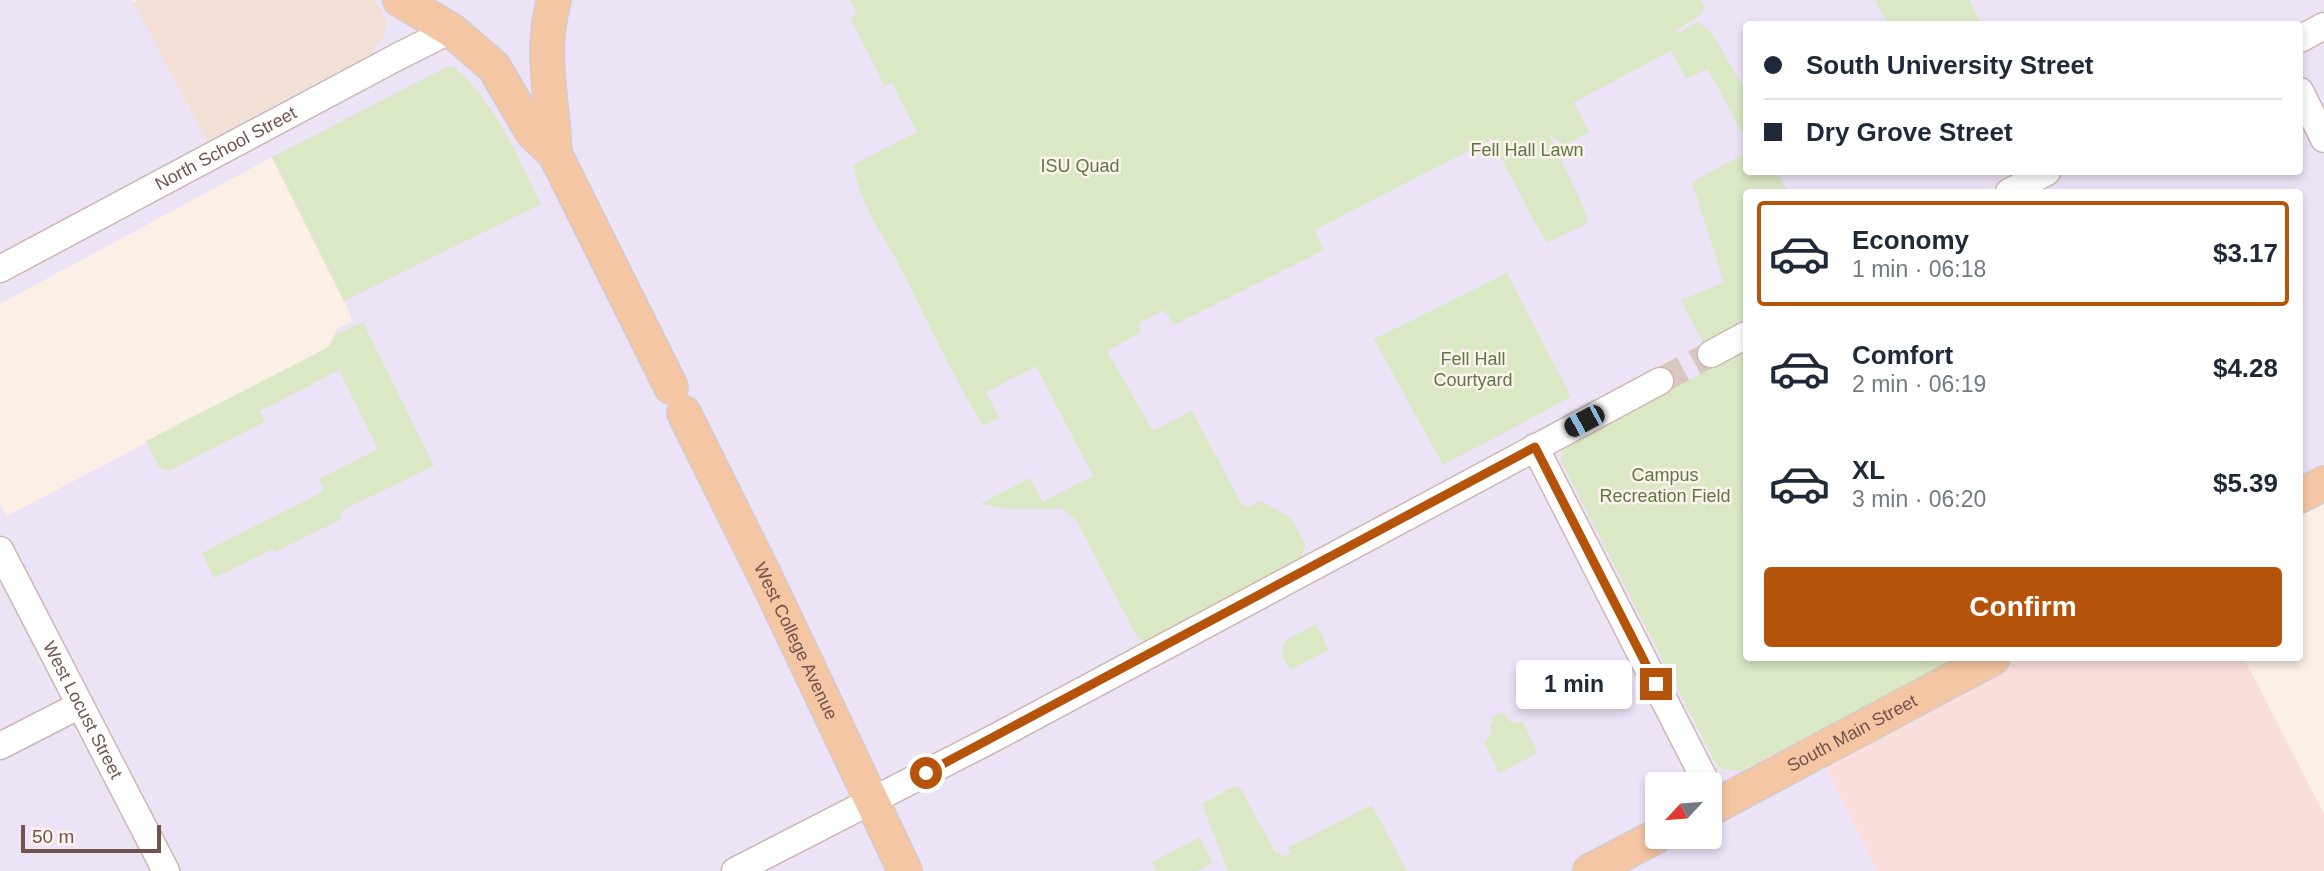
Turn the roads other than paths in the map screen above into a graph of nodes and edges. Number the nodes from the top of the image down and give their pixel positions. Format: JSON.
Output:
{"nodes":[{"id":1,"x":400,"y":0,"type":"edge"},
{"id":2,"x":554,"y":0,"type":"edge"},
{"id":3,"x":2324,"y":26,"type":"edge"},
{"id":4,"x":451,"y":30,"type":"junction"},
{"id":5,"x":2303,"y":37,"type":"edge"},
{"id":6,"x":2303,"y":97,"type":"edge"},
{"id":7,"x":2324,"y":139,"type":"edge"},
{"id":8,"x":555,"y":154,"type":"junction"},
{"id":9,"x":2041,"y":175,"type":"edge"},
{"id":10,"x":2015,"y":189,"type":"edge"},
{"id":11,"x":0,"y":269,"type":"edge"},
{"id":12,"x":1743,"y":337,"type":"edge"},
{"id":13,"x":1710,"y":354,"type":"tunnel mouth"},
{"id":14,"x":1660,"y":381,"type":"tunnel mouth"},
{"id":15,"x":1535,"y":447,"type":"junction"},
{"id":16,"x":2324,"y":483,"type":"edge"},
{"id":17,"x":2303,"y":494,"type":"edge"},
{"id":18,"x":0,"y":550,"type":"edge"},
{"id":19,"x":1987,"y":661,"type":"edge"},
{"id":20,"x":80,"y":705,"type":"junction"},
{"id":21,"x":0,"y":746,"type":"edge"},
{"id":22,"x":1698,"y":772,"type":"edge"},
{"id":23,"x":1722,"y":792,"type":"edge"},
{"id":24,"x":872,"y":800,"type":"junction"},
{"id":25,"x":1645,"y":842,"type":"edge"},
{"id":26,"x":166,"y":871,"type":"edge"},
{"id":27,"x":735,"y":871,"type":"edge"},
{"id":28,"x":905,"y":871,"type":"edge"},
{"id":29,"x":1590,"y":871,"type":"edge"}],
"edges":[{"from":1,"to":4,"type":"main road"},
{"from":2,"to":8,"type":"main road","name":"West College Avenue"},
{"from":3,"to":5,"type":"street"},
{"from":4,"to":8,"type":"main road"},
{"from":4,"to":11,"type":"street","name":"North School Street"},
{"from":6,"to":7,"type":"street"},
{"from":8,"to":24,"type":"main road","name":"West College Avenue"},
{"from":9,"to":10,"type":"street"},
{"from":12,"to":13,"type":"street"},
{"from":14,"to":15,"type":"street"},
{"from":15,"to":22,"type":"street"},
{"from":15,"to":24,"type":"street"},
{"from":16,"to":17,"type":"main road"},
{"from":18,"to":20,"type":"street","name":"West Locust Street"},
{"from":19,"to":23,"type":"main road","name":"South Main Street"},
{"from":20,"to":21,"type":"street"},
{"from":20,"to":26,"type":"street","name":"West Locust Street"},
{"from":24,"to":27,"type":"street"},
{"from":24,"to":28,"type":"main road","name":"West College Avenue"},
{"from":25,"to":29,"type":"main road"}]}
